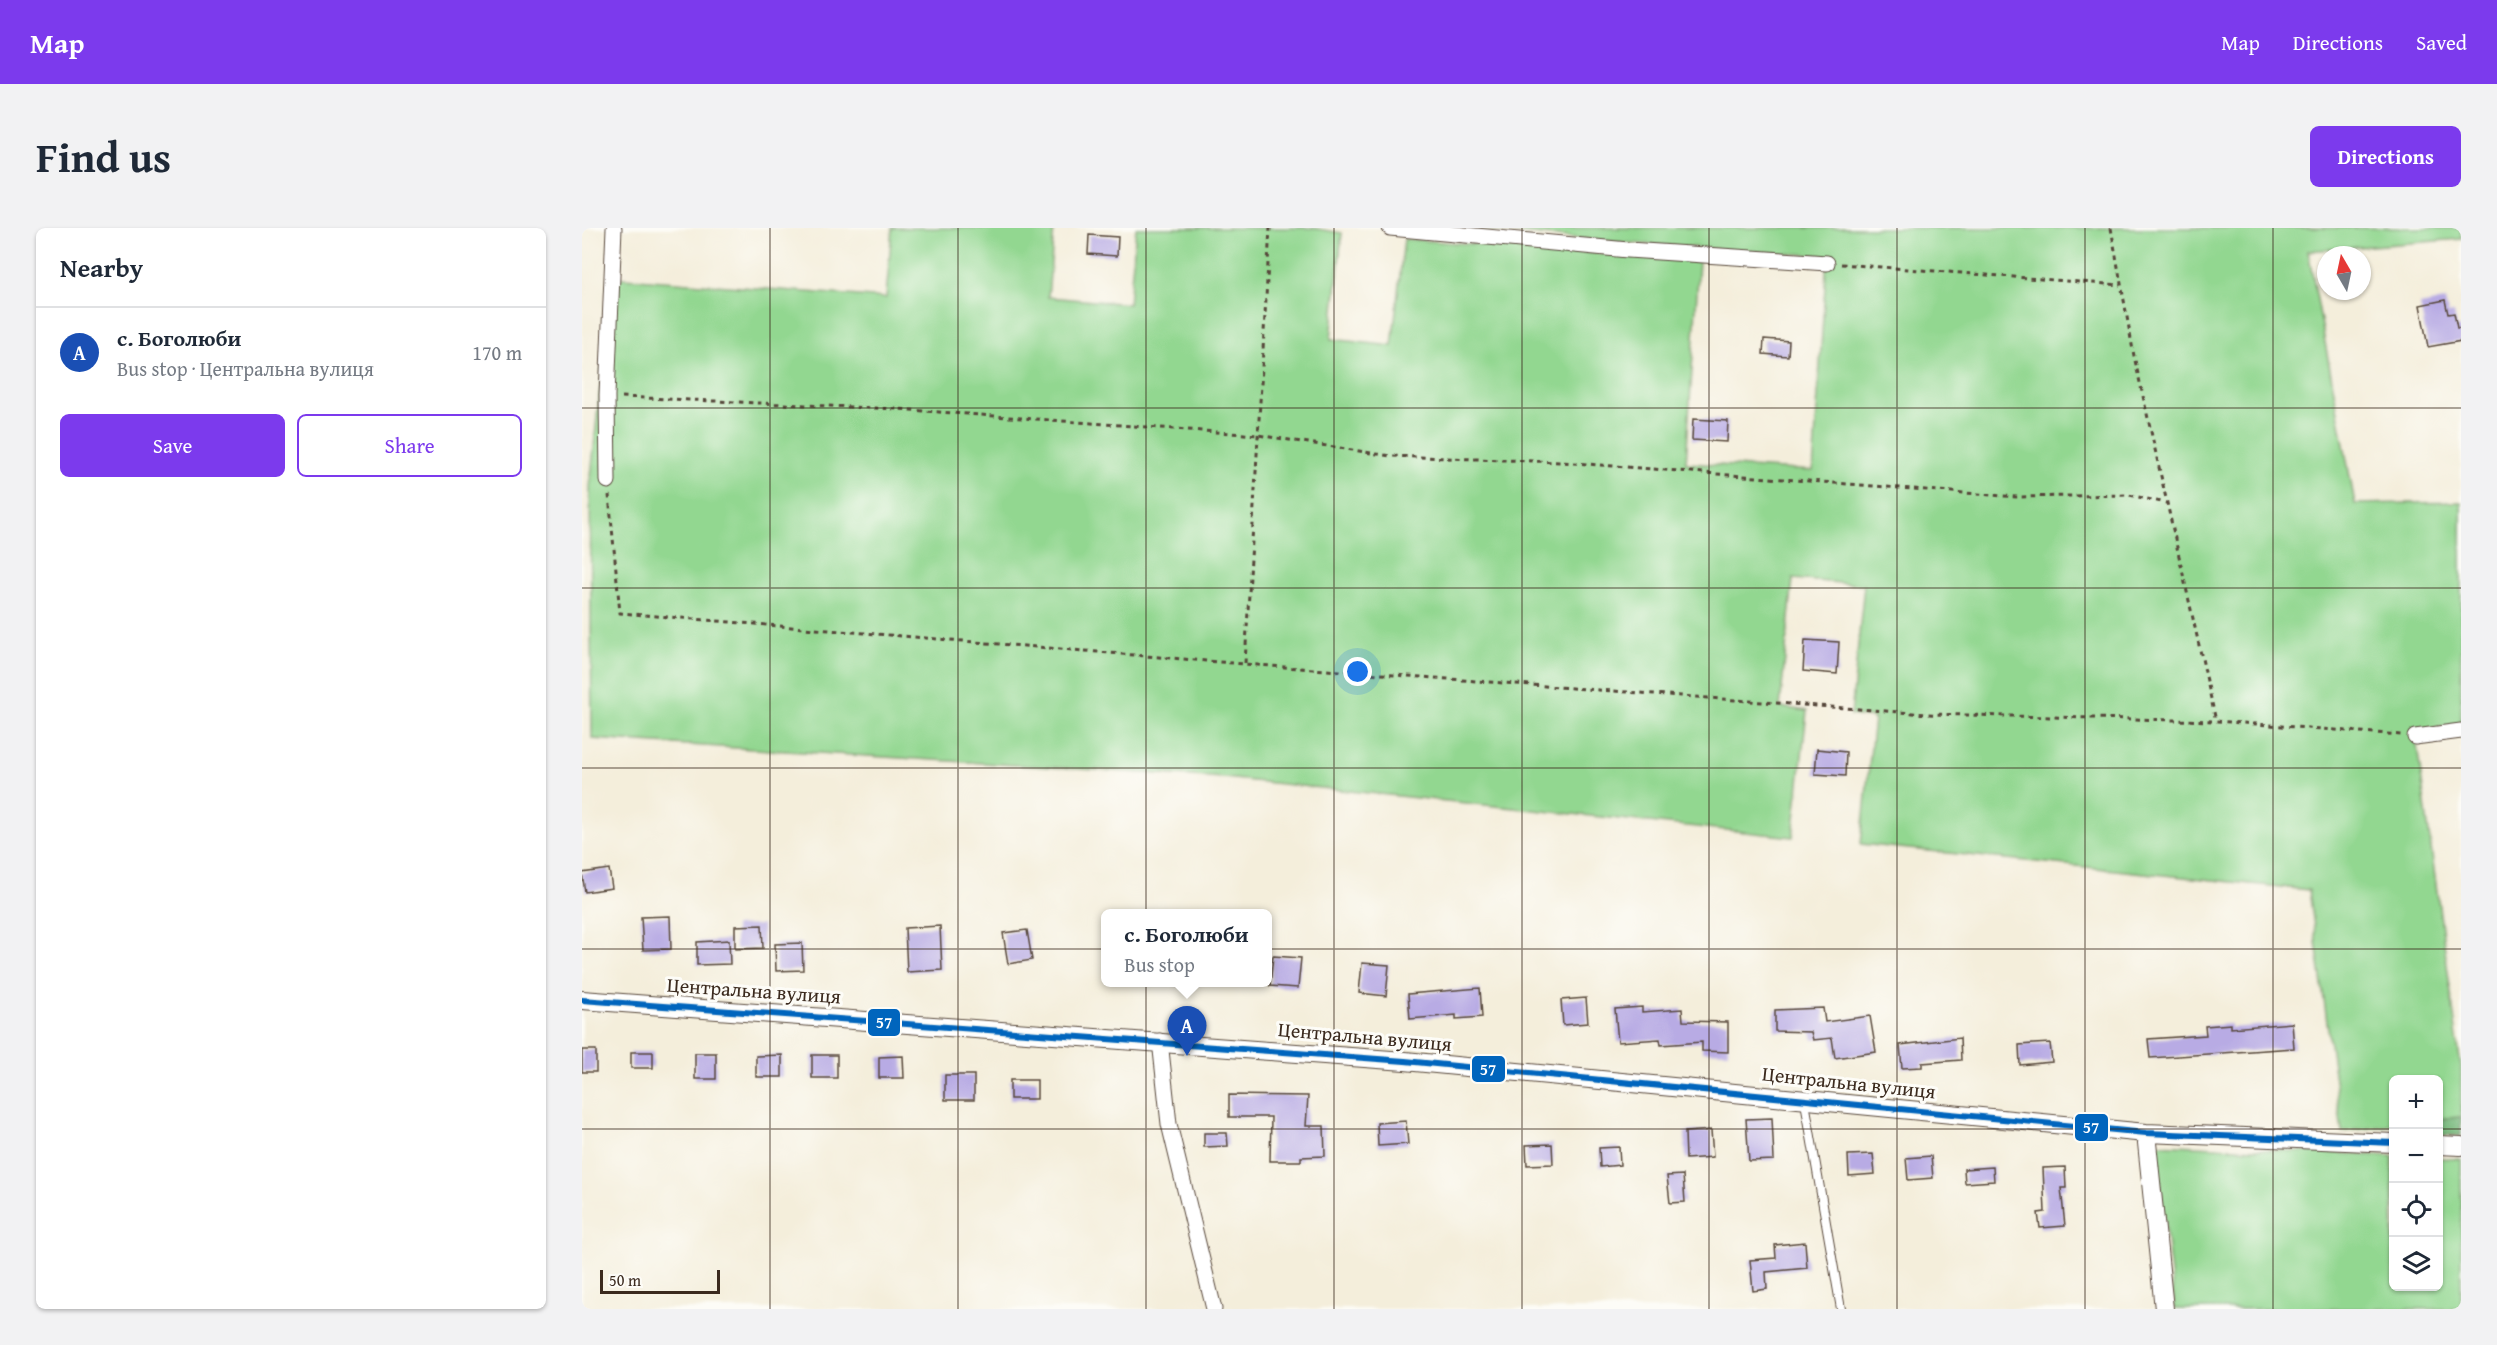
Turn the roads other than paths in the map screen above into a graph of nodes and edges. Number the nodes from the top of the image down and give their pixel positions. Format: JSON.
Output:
{"nodes":[{"id":1,"x":614,"y":228,"type":"edge"},
{"id":2,"x":1390,"y":228,"type":"edge"},
{"id":3,"x":1827,"y":263,"type":"road end"},
{"id":4,"x":608,"y":481,"type":"road end"},
{"id":5,"x":2461,"y":731,"type":"edge"},
{"id":6,"x":2415,"y":736,"type":"road end"},
{"id":7,"x":582,"y":1000,"type":"edge"},
{"id":8,"x":1160,"y":1041,"type":"junction"},
{"id":9,"x":1804,"y":1100,"type":"junction"},
{"id":10,"x":2146,"y":1133,"type":"junction"},
{"id":11,"x":2389,"y":1143,"type":"edge"},
{"id":12,"x":2443,"y":1145,"type":"edge"},
{"id":13,"x":2461,"y":1146,"type":"edge"},
{"id":14,"x":1214,"y":1309,"type":"edge"},
{"id":15,"x":1841,"y":1309,"type":"edge"},
{"id":16,"x":2164,"y":1309,"type":"edge"}],
"edges":[{"from":1,"to":4,"type":"street"},
{"from":2,"to":3,"type":"street"},
{"from":5,"to":6,"type":"street"},
{"from":7,"to":8,"type":"street","name":"Центральна вулиця"},
{"from":8,"to":9,"type":"street","name":"Центральна вулиця"},
{"from":8,"to":14,"type":"street"},
{"from":9,"to":10,"type":"street","name":"Центральна вулиця"},
{"from":9,"to":15,"type":"lane"},
{"from":10,"to":11,"type":"street","name":"Центральна вулиця"},
{"from":10,"to":16,"type":"street"},
{"from":12,"to":13,"type":"street"}]}
